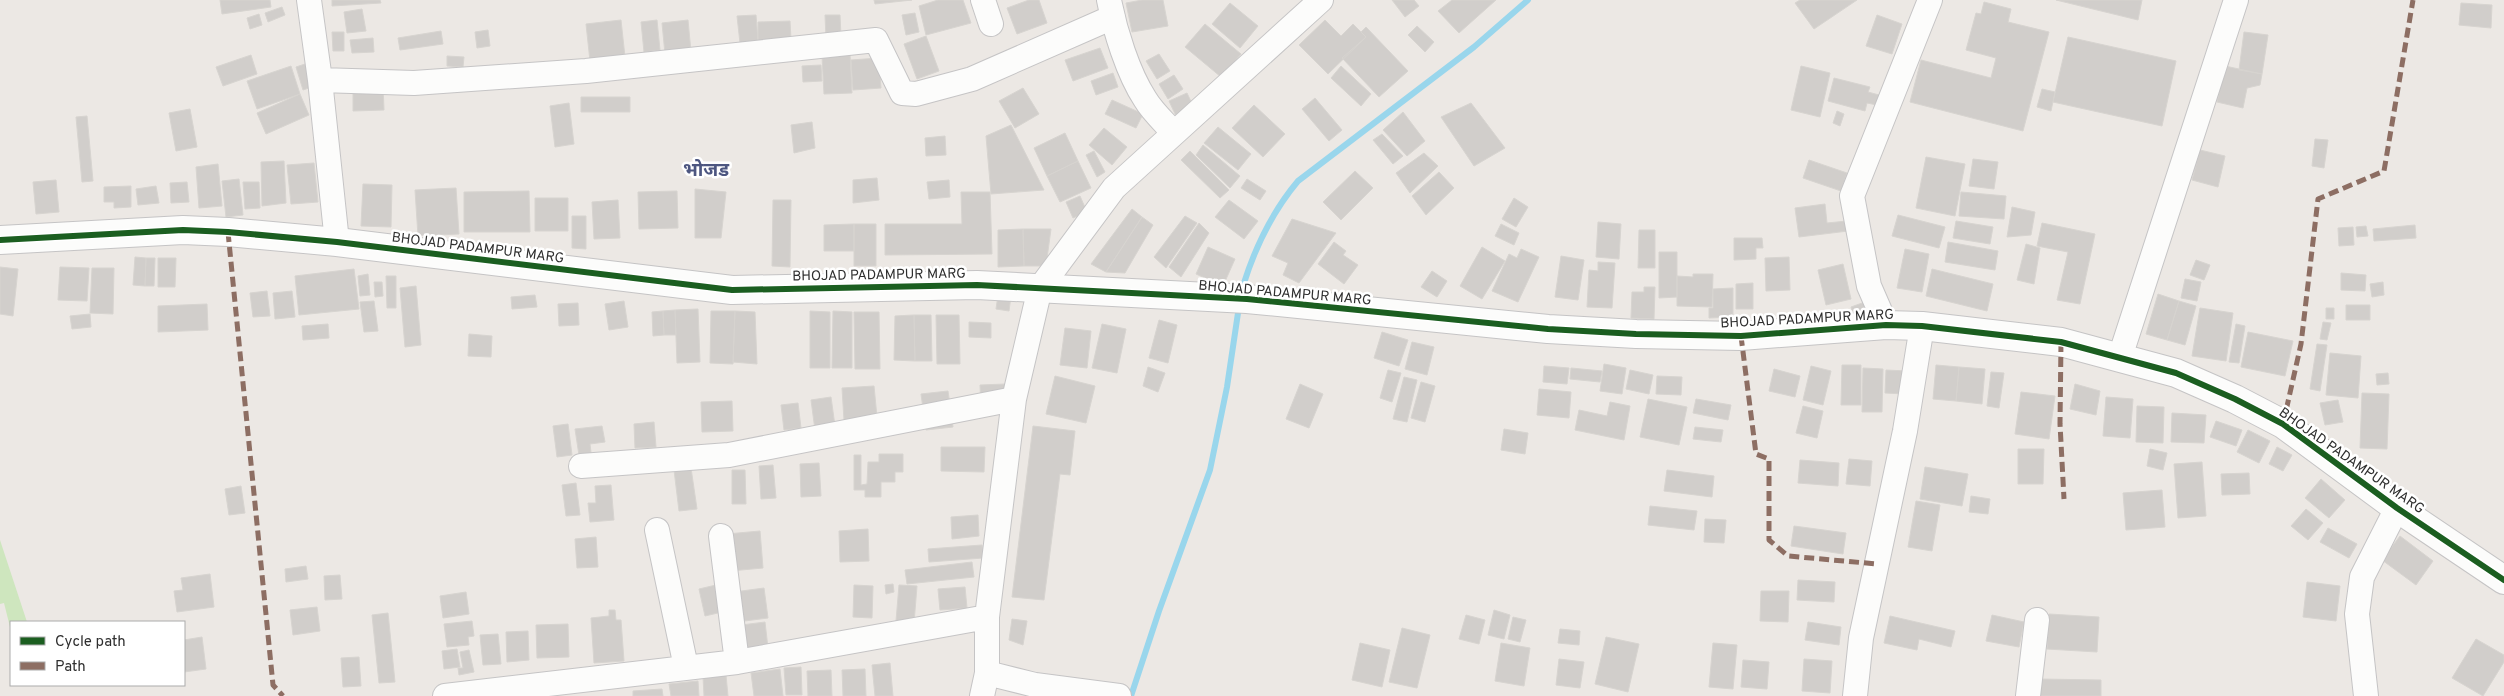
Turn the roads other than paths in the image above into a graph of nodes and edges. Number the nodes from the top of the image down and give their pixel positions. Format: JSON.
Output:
{"nodes":[{"id":1,"x":309,"y":0,"type":"edge"},
{"id":2,"x":983,"y":0,"type":"edge"},
{"id":3,"x":1321,"y":0,"type":"edge"},
{"id":4,"x":1930,"y":0,"type":"edge"},
{"id":5,"x":2236,"y":0,"type":"edge"},
{"id":6,"x":1111,"y":9,"type":"edge"},
{"id":7,"x":991,"y":24,"type":"dead end"},
{"id":8,"x":320,"y":80,"type":"junction"},
{"id":9,"x":1173,"y":132,"type":"junction"},
{"id":10,"x":0,"y":240,"type":"edge"},
{"id":11,"x":336,"y":242,"type":"junction"},
{"id":12,"x":1040,"y":288,"type":"junction"},
{"id":13,"x":1886,"y":325,"type":"junction"},
{"id":14,"x":1922,"y":326,"type":"junction"},
{"id":15,"x":2120,"y":357,"type":"junction"},
{"id":16,"x":1014,"y":399,"type":"junction"},
{"id":17,"x":581,"y":466,"type":"dead end"},
{"id":18,"x":2397,"y":508,"type":"junction"},
{"id":19,"x":658,"y":530,"type":"dead end"},
{"id":20,"x":721,"y":536,"type":"dead end"},
{"id":21,"x":2504,"y":580,"type":"edge"},
{"id":22,"x":987,"y":617,"type":"junction"},
{"id":23,"x":2037,"y":620,"type":"dead end"},
{"id":24,"x":737,"y":662,"type":"junction"},
{"id":25,"x":686,"y":668,"type":"junction"},
{"id":26,"x":985,"y":685,"type":"edge"},
{"id":27,"x":445,"y":696,"type":"edge"},
{"id":28,"x":1119,"y":696,"type":"edge"},
{"id":29,"x":1855,"y":696,"type":"edge"},
{"id":30,"x":2028,"y":696,"type":"edge"},
{"id":31,"x":2366,"y":696,"type":"edge"}],
"edges":[{"from":1,"to":8,"type":"street"},
{"from":2,"to":7,"type":"street"},
{"from":3,"to":9,"type":"street"},
{"from":4,"to":13,"type":"street"},
{"from":5,"to":15,"type":"street"},
{"from":6,"to":8,"type":"street"},
{"from":6,"to":9,"type":"street"},
{"from":8,"to":11,"type":"street"},
{"from":9,"to":12,"type":"street"},
{"from":10,"to":11,"type":"street","name":"BHOJAD PADAMPUR MARG"},
{"from":11,"to":12,"type":"street","name":"BHOJAD PADAMPUR MARG"},
{"from":12,"to":13,"type":"street","name":"BHOJAD PADAMPUR MARG"},
{"from":12,"to":16,"type":"street"},
{"from":13,"to":14,"type":"street","name":"BHOJAD PADAMPUR MARG"},
{"from":14,"to":15,"type":"street","name":"BHOJAD PADAMPUR MARG"},
{"from":14,"to":29,"type":"street"},
{"from":15,"to":18,"type":"street","name":"BHOJAD PADAMPUR MARG"},
{"from":16,"to":17,"type":"street"},
{"from":16,"to":22,"type":"street"},
{"from":18,"to":21,"type":"street","name":"BHOJAD PADAMPUR MARG"},
{"from":18,"to":31,"type":"street"},
{"from":19,"to":25,"type":"street"},
{"from":20,"to":24,"type":"street"},
{"from":22,"to":24,"type":"street"},
{"from":22,"to":26,"type":"street"},
{"from":23,"to":30,"type":"street"},
{"from":24,"to":25,"type":"street"},
{"from":25,"to":27,"type":"street"},
{"from":26,"to":28,"type":"street"}]}
